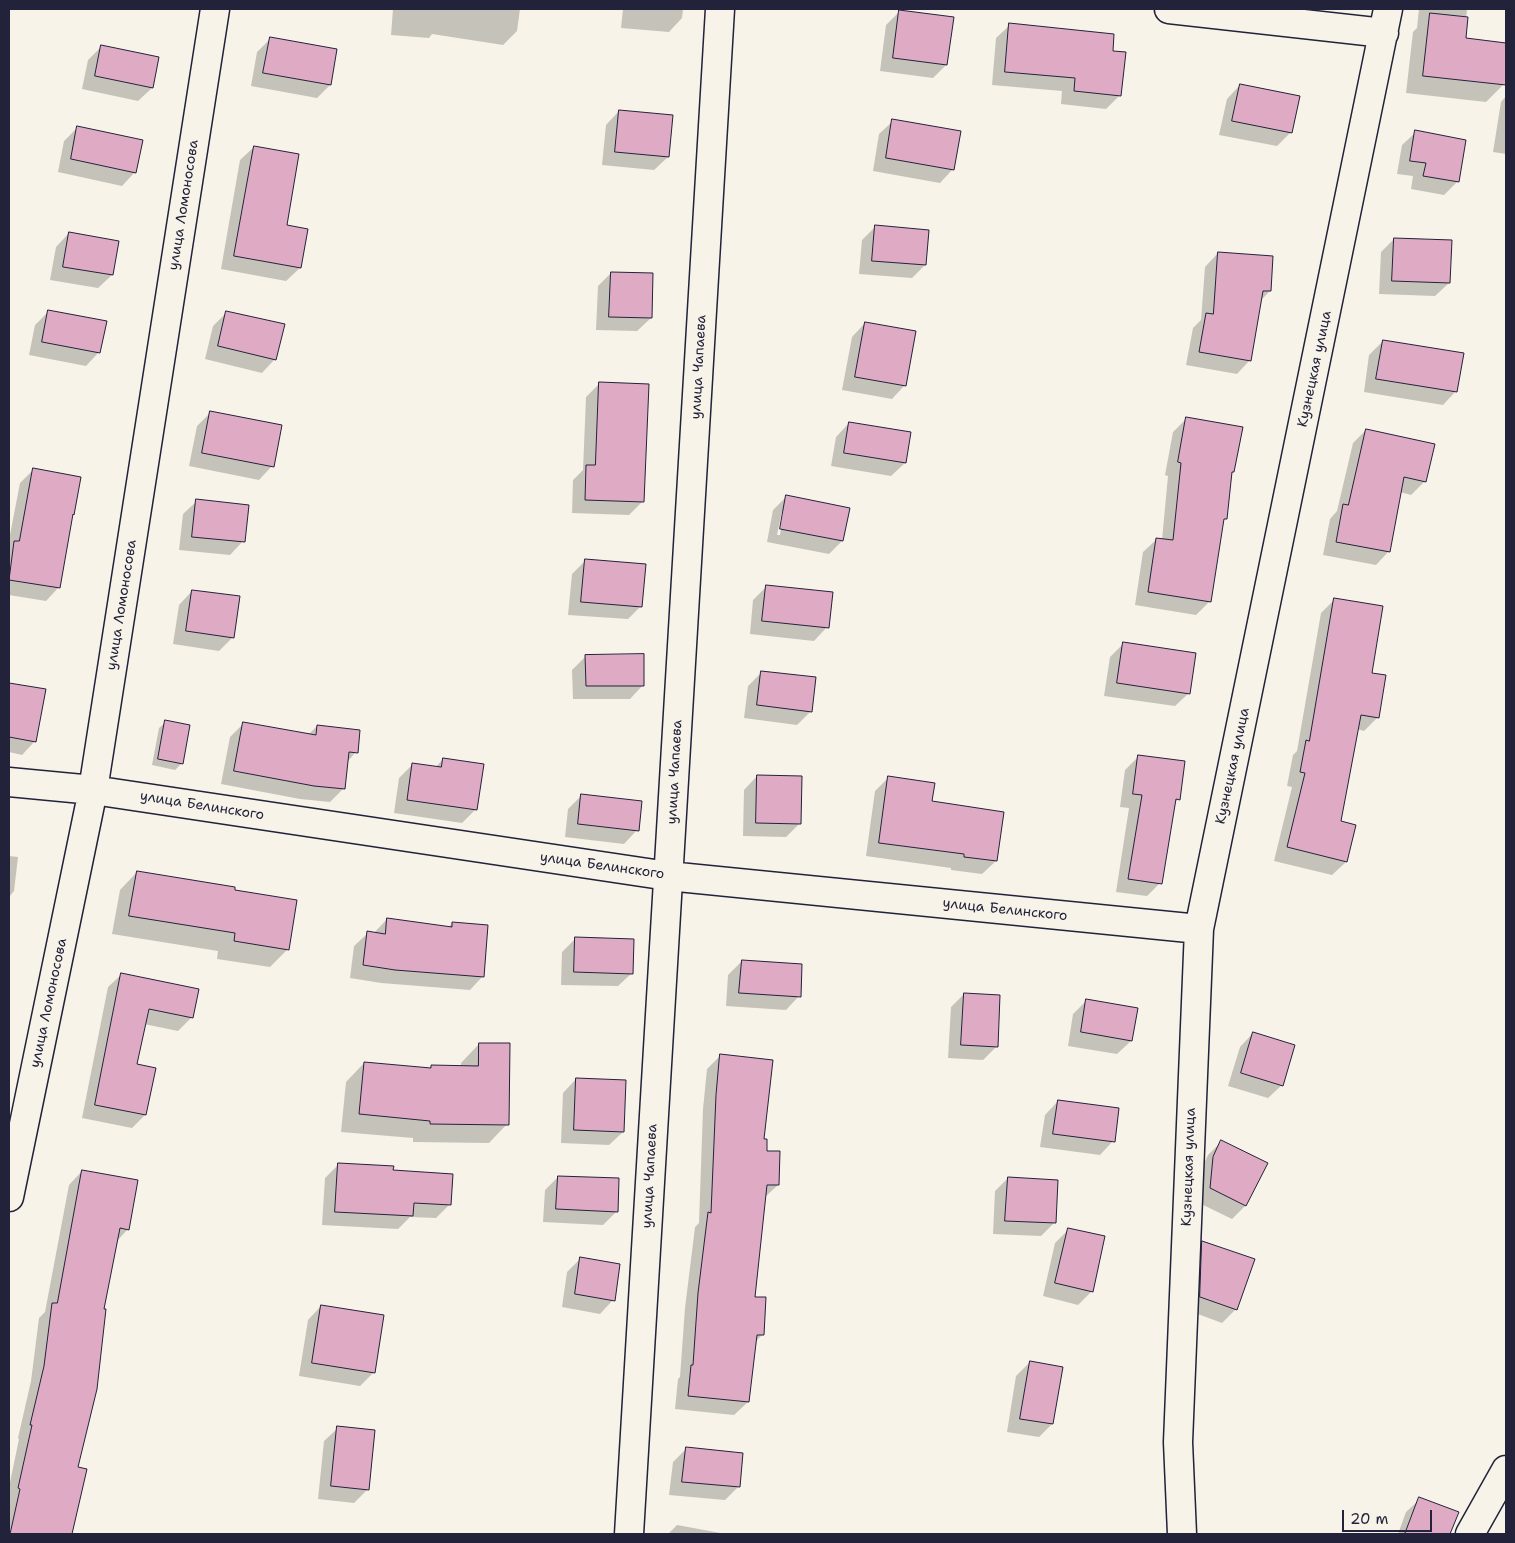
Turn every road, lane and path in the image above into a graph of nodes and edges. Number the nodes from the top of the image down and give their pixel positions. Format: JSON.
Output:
{"nodes":[{"id":1,"x":215,"y":9,"type":"edge"},
{"id":2,"x":720,"y":9,"type":"edge"},
{"id":3,"x":1169,"y":9,"type":"edge"},
{"id":4,"x":1386,"y":21,"type":"edge"},
{"id":5,"x":9,"y":782,"type":"edge"},
{"id":6,"x":93,"y":790,"type":"junction"},
{"id":7,"x":668,"y":876,"type":"junction"},
{"id":8,"x":1199,"y":929,"type":"junction"},
{"id":9,"x":9,"y":1197,"type":"edge"},
{"id":10,"x":1506,"y":1470,"type":"edge"},
{"id":11,"x":628,"y":1534,"type":"edge"},
{"id":12,"x":1182,"y":1534,"type":"edge"},
{"id":13,"x":1470,"y":1534,"type":"edge"}],
"edges":[{"from":1,"to":6,"type":"street","name":"улица Ломоносова"},
{"from":2,"to":7,"type":"street","name":"улица Чапаева"},
{"from":3,"to":4,"type":"street"},
{"from":4,"to":8,"type":"street","name":"Кузнецкая улица"},
{"from":5,"to":6,"type":"street","name":"улица Белинского"},
{"from":6,"to":7,"type":"street","name":"улица Белинского"},
{"from":6,"to":9,"type":"street","name":"улица Ломоносова"},
{"from":7,"to":8,"type":"street","name":"улица Белинского"},
{"from":7,"to":11,"type":"street","name":"улица Чапаева"},
{"from":8,"to":12,"type":"street","name":"Кузнецкая улица"},
{"from":10,"to":13,"type":"street"}]}
